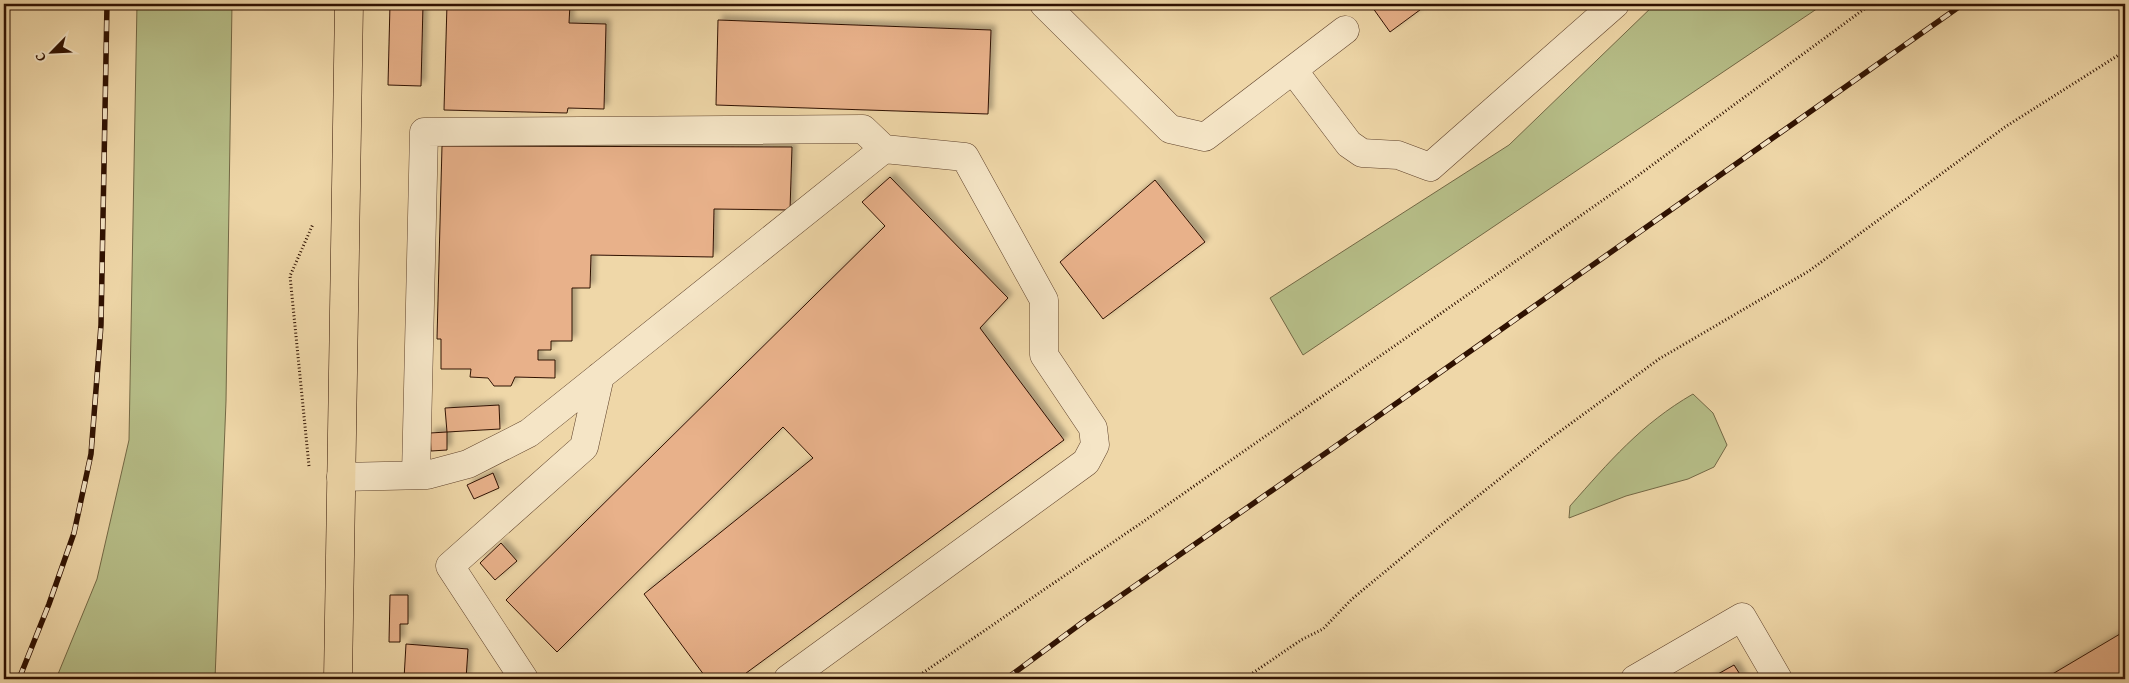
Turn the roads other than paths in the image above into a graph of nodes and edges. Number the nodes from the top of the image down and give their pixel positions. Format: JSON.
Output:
{"nodes":[{"id":1,"x":349,"y":4,"type":"edge"},
{"id":2,"x":1044,"y":4,"type":"edge"},
{"id":3,"x":1615,"y":4,"type":"edge"},
{"id":4,"x":1345,"y":30,"type":"dead end"},
{"id":5,"x":1293,"y":70,"type":"junction"},
{"id":6,"x":884,"y":149,"type":"junction"},
{"id":7,"x":600,"y":376,"type":"junction"},
{"id":8,"x":416,"y":475,"type":"junction"},
{"id":9,"x":341,"y":477,"type":"junction"},
{"id":10,"x":338,"y":679,"type":"edge"},
{"id":11,"x":524,"y":679,"type":"edge"},
{"id":12,"x":788,"y":679,"type":"edge"},
{"id":13,"x":1635,"y":679,"type":"edge"},
{"id":14,"x":1778,"y":679,"type":"edge"}],
"edges":[{"from":1,"to":9,"type":"main road"},
{"from":2,"to":5,"type":"lane"},
{"from":3,"to":5,"type":"lane"},
{"from":4,"to":5,"type":"lane"},
{"from":6,"to":7,"type":"lane"},
{"from":6,"to":8,"type":"lane"},
{"from":6,"to":12,"type":"lane"},
{"from":7,"to":8,"type":"lane"},
{"from":7,"to":11,"type":"lane"},
{"from":8,"to":9,"type":"lane"},
{"from":9,"to":10,"type":"main road"},
{"from":13,"to":14,"type":"lane"}]}
